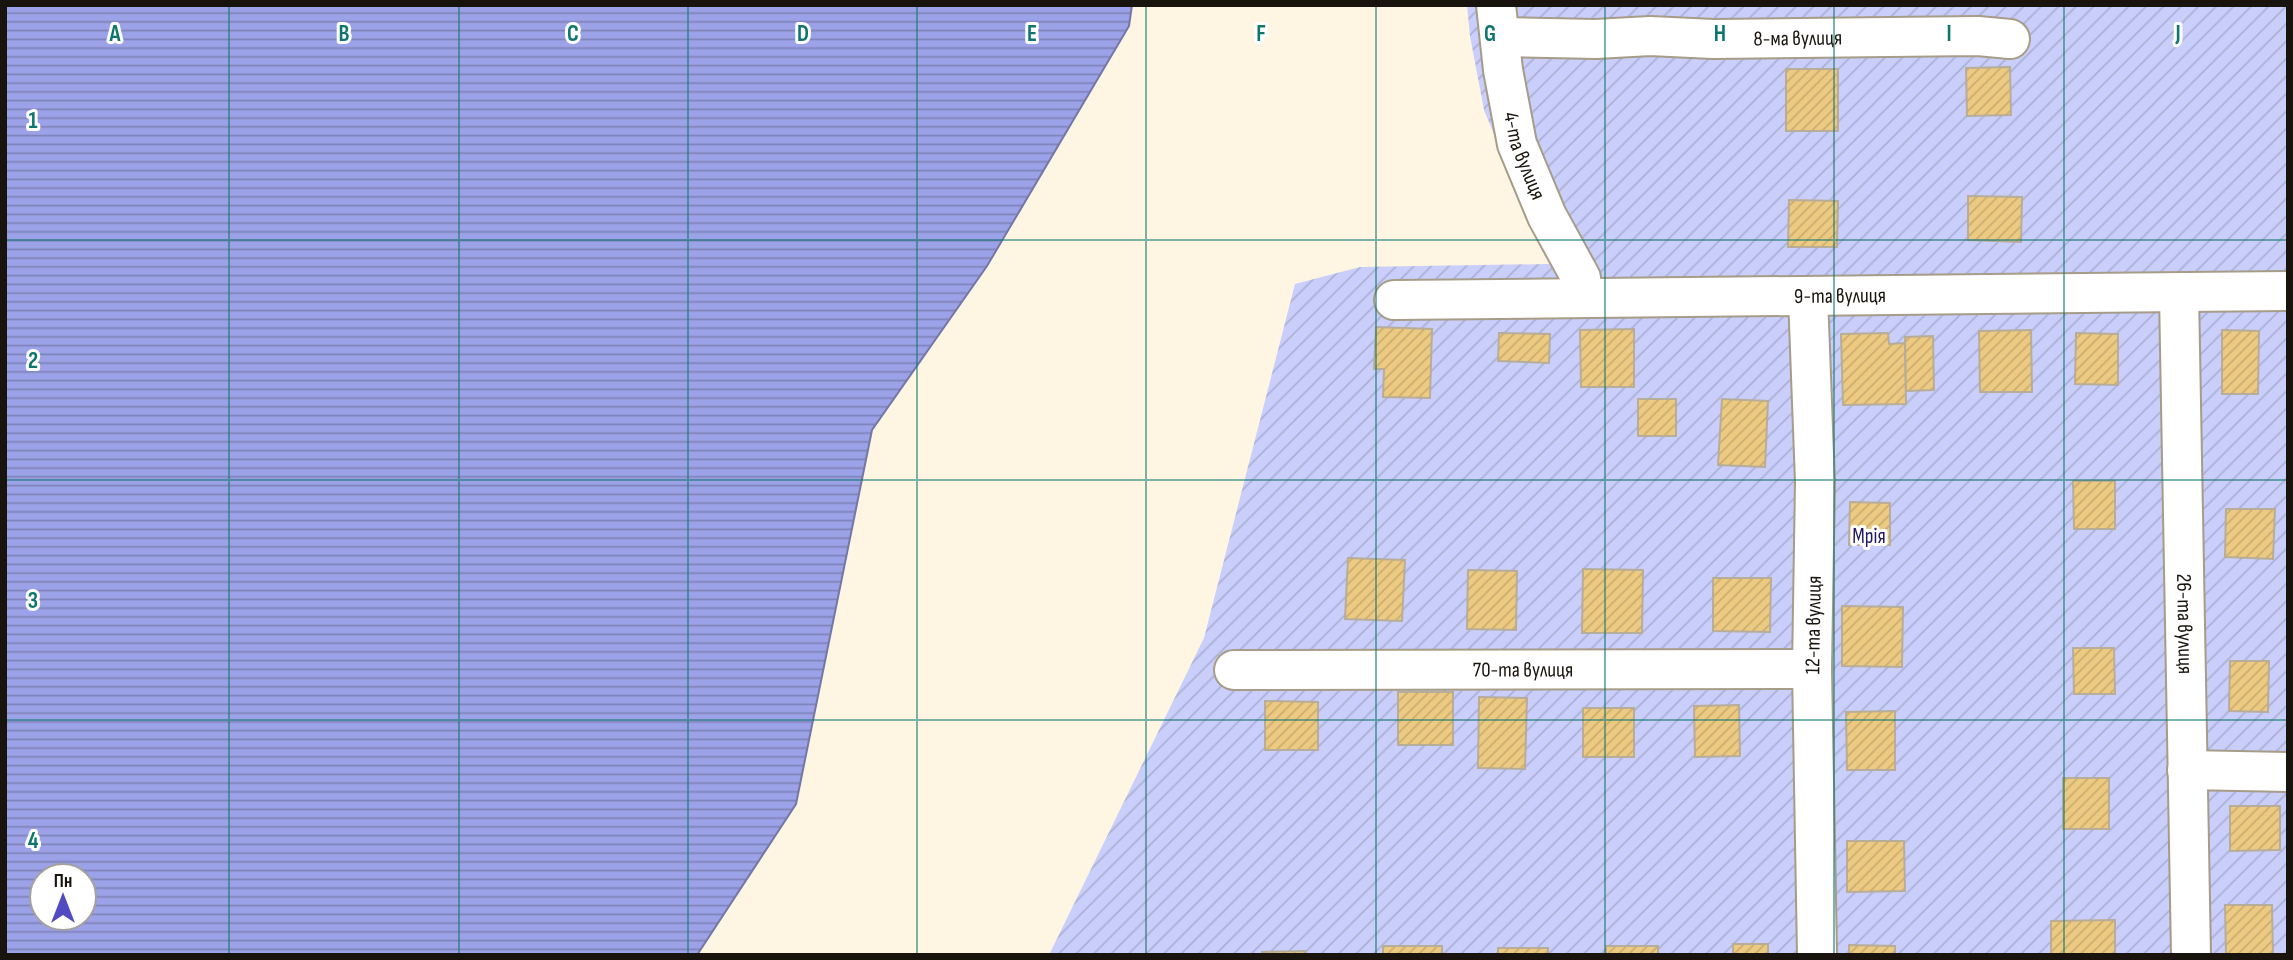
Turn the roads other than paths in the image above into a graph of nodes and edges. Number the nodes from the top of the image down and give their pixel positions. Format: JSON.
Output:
{"nodes":[{"id":1,"x":1498,"y":21,"type":"edge"},
{"id":2,"x":2010,"y":39,"type":"dead end"},
{"id":3,"x":2288,"y":291,"type":"edge"},
{"id":4,"x":2179,"y":293,"type":"junction"},
{"id":5,"x":1808,"y":296,"type":"junction"},
{"id":6,"x":1583,"y":298,"type":"junction"},
{"id":7,"x":1394,"y":300,"type":"dead end"},
{"id":8,"x":1812,"y":669,"type":"junction"},
{"id":9,"x":1234,"y":670,"type":"dead end"},
{"id":10,"x":2187,"y":770,"type":"junction"},
{"id":11,"x":2288,"y":772,"type":"edge"},
{"id":12,"x":1817,"y":955,"type":"edge"},
{"id":13,"x":2191,"y":955,"type":"edge"}],
"edges":[{"from":1,"to":2,"type":"street","name":"8-ма вулиця"},
{"from":1,"to":6,"type":"street","name":"4-та вулиця"},
{"from":3,"to":4,"type":"street","name":"9-та вулиця"},
{"from":4,"to":5,"type":"street","name":"9-та вулиця"},
{"from":4,"to":10,"type":"street","name":"26-та вулиця"},
{"from":5,"to":6,"type":"street","name":"9-та вулиця"},
{"from":5,"to":8,"type":"street","name":"12-та вулиця"},
{"from":6,"to":7,"type":"street","name":"9-та вулиця"},
{"from":8,"to":9,"type":"street","name":"70-та вулиця"},
{"from":8,"to":12,"type":"street","name":"12-та вулиця"},
{"from":10,"to":11,"type":"street"},
{"from":10,"to":13,"type":"street","name":"26-та вулиця"}]}
